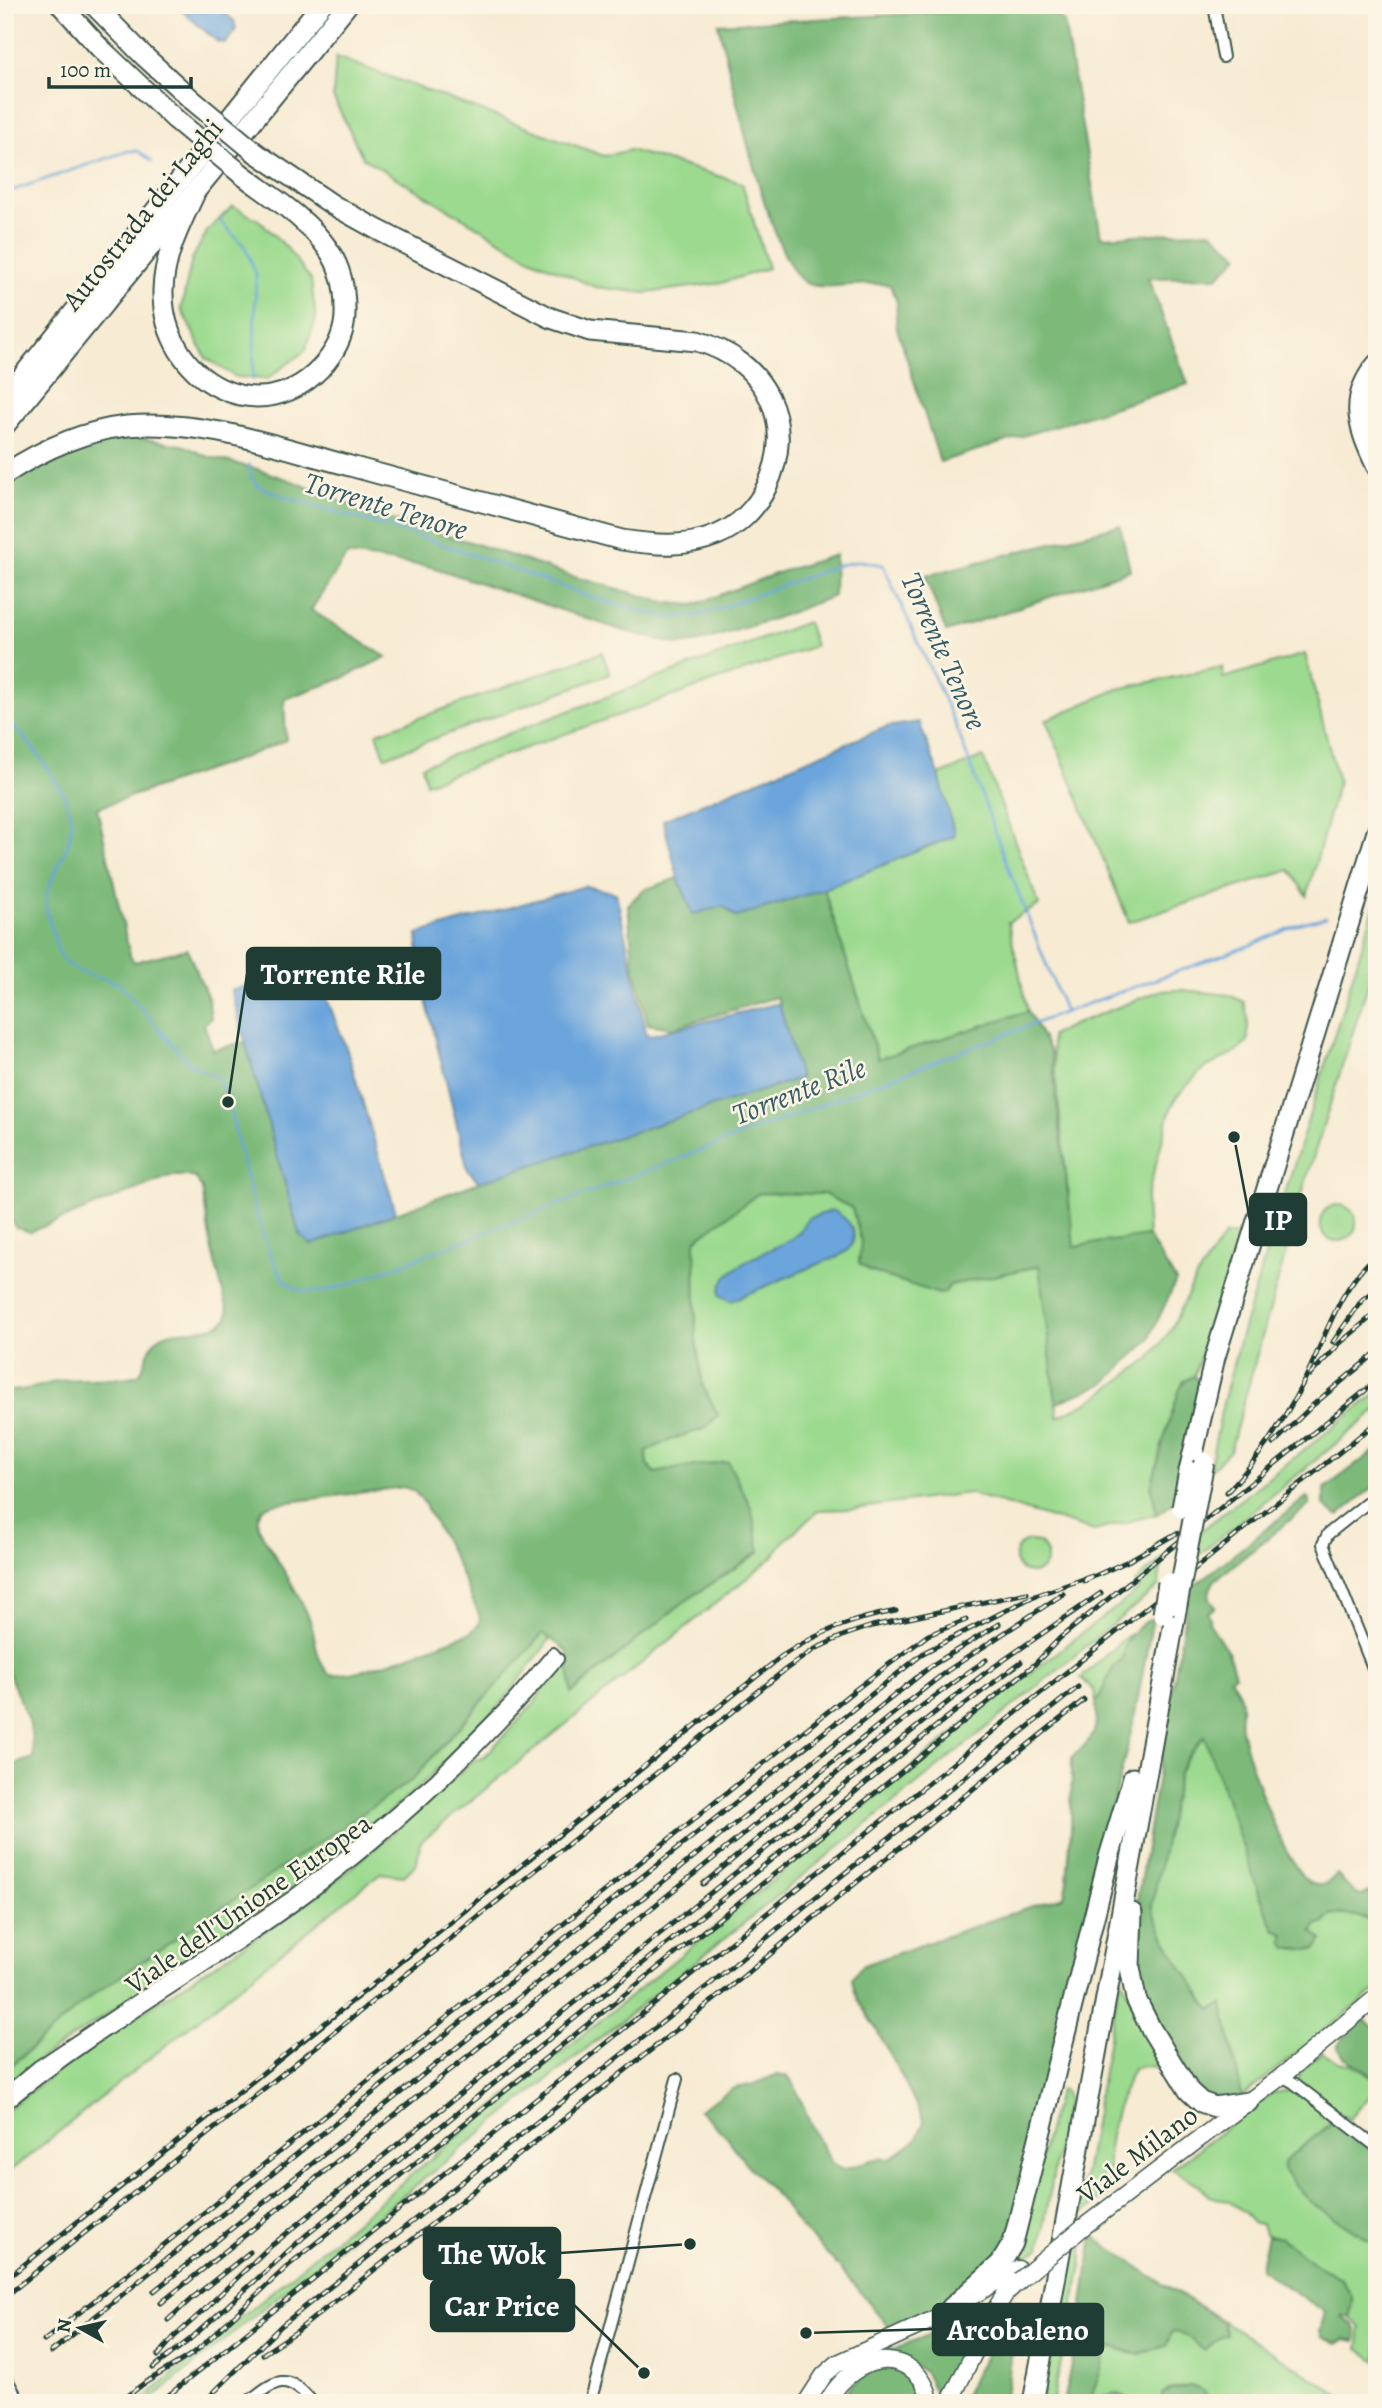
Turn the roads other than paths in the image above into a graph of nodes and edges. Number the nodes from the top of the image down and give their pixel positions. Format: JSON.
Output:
{"nodes":[{"id":1,"x":61,"y":5,"type":"edge"},
{"id":2,"x":94,"y":5,"type":"edge"},
{"id":3,"x":321,"y":5,"type":"edge"},
{"id":4,"x":347,"y":5,"type":"edge"},
{"id":5,"x":1214,"y":5,"type":"edge"},
{"id":6,"x":1223,"y":57,"type":"dead end"},
{"id":7,"x":194,"y":195,"type":"junction"},
{"id":8,"x":1377,"y":364,"type":"edge"},
{"id":9,"x":5,"y":398,"type":"edge"},
{"id":10,"x":5,"y":425,"type":"edge"},
{"id":11,"x":1371,"y":448,"type":"edge"},
{"id":12,"x":1377,"y":467,"type":"edge"},
{"id":13,"x":5,"y":474,"type":"edge"},
{"id":14,"x":1377,"y":832,"type":"edge"},
{"id":15,"x":1377,"y":875,"type":"edge"},
{"id":16,"x":1196,"y":1467,"type":"junction"},
{"id":17,"x":1377,"y":1495,"type":"edge"},
{"id":18,"x":1377,"y":1678,"type":"edge"},
{"id":19,"x":1139,"y":1779,"type":"junction"},
{"id":20,"x":1377,"y":1997,"type":"edge"},
{"id":21,"x":1282,"y":2076,"type":"junction"},
{"id":22,"x":677,"y":2079,"type":"dead end"},
{"id":23,"x":5,"y":2094,"type":"edge"},
{"id":24,"x":1248,"y":2102,"type":"junction"},
{"id":25,"x":5,"y":2105,"type":"edge"},
{"id":26,"x":1377,"y":2147,"type":"edge"},
{"id":27,"x":1019,"y":2274,"type":"junction"},
{"id":28,"x":951,"y":2308,"type":"junction"},
{"id":29,"x":877,"y":2345,"type":"junction"},
{"id":30,"x":5,"y":2376,"type":"edge"},
{"id":31,"x":20,"y":2403,"type":"edge"},
{"id":32,"x":247,"y":2403,"type":"edge"},
{"id":33,"x":313,"y":2403,"type":"edge"},
{"id":34,"x":590,"y":2403,"type":"edge"},
{"id":35,"x":806,"y":2403,"type":"edge"},
{"id":36,"x":825,"y":2403,"type":"edge"},
{"id":37,"x":930,"y":2403,"type":"edge"},
{"id":38,"x":949,"y":2403,"type":"edge"},
{"id":39,"x":1020,"y":2403,"type":"edge"},
{"id":40,"x":1033,"y":2403,"type":"edge"}],
"edges":[{"from":1,"to":7,"type":"highway","bridge":true},
{"from":2,"to":13,"type":"highway","bridge":true},
{"from":3,"to":9,"type":"highway","name":"Autostrada dei Laghi"},
{"from":4,"to":7,"type":"highway","name":"Autostrada dei Laghi"},
{"from":5,"to":6,"type":"street"},
{"from":7,"to":10,"type":"highway","name":"Autostrada dei Laghi"},
{"from":8,"to":11,"type":"highway"},
{"from":11,"to":12,"type":"highway"},
{"from":14,"to":16,"type":"highway"},
{"from":15,"to":16,"type":"highway"},
{"from":16,"to":19,"type":"highway","bridge":true},
{"from":17,"to":18,"type":"street"},
{"from":19,"to":24,"type":"highway"},
{"from":19,"to":28,"type":"highway"},
{"from":19,"to":39,"type":"highway"},
{"from":19,"to":40,"type":"highway"},
{"from":20,"to":21,"type":"main road","name":"Viale Milano"},
{"from":21,"to":24,"type":"main road","name":"Viale Milano"},
{"from":21,"to":26,"type":"street"},
{"from":22,"to":34,"type":"street"},
{"from":23,"to":25,"type":"street","name":"Viale dell'Unione Europea"},
{"from":24,"to":27,"type":"main road","name":"Viale Milano","bridge":true},
{"from":27,"to":28,"type":"main road","name":"Viale Milano"},
{"from":27,"to":38,"type":"main road","name":"Viale Milano"},
{"from":28,"to":29,"type":"main road","name":"Viale Milano"},
{"from":29,"to":35,"type":"main road","name":"Viale Milano"},
{"from":29,"to":36,"type":"main road"},
{"from":30,"to":31,"type":"street"},
{"from":32,"to":33,"type":"street"},
{"from":36,"to":37,"type":"main road"}]}
